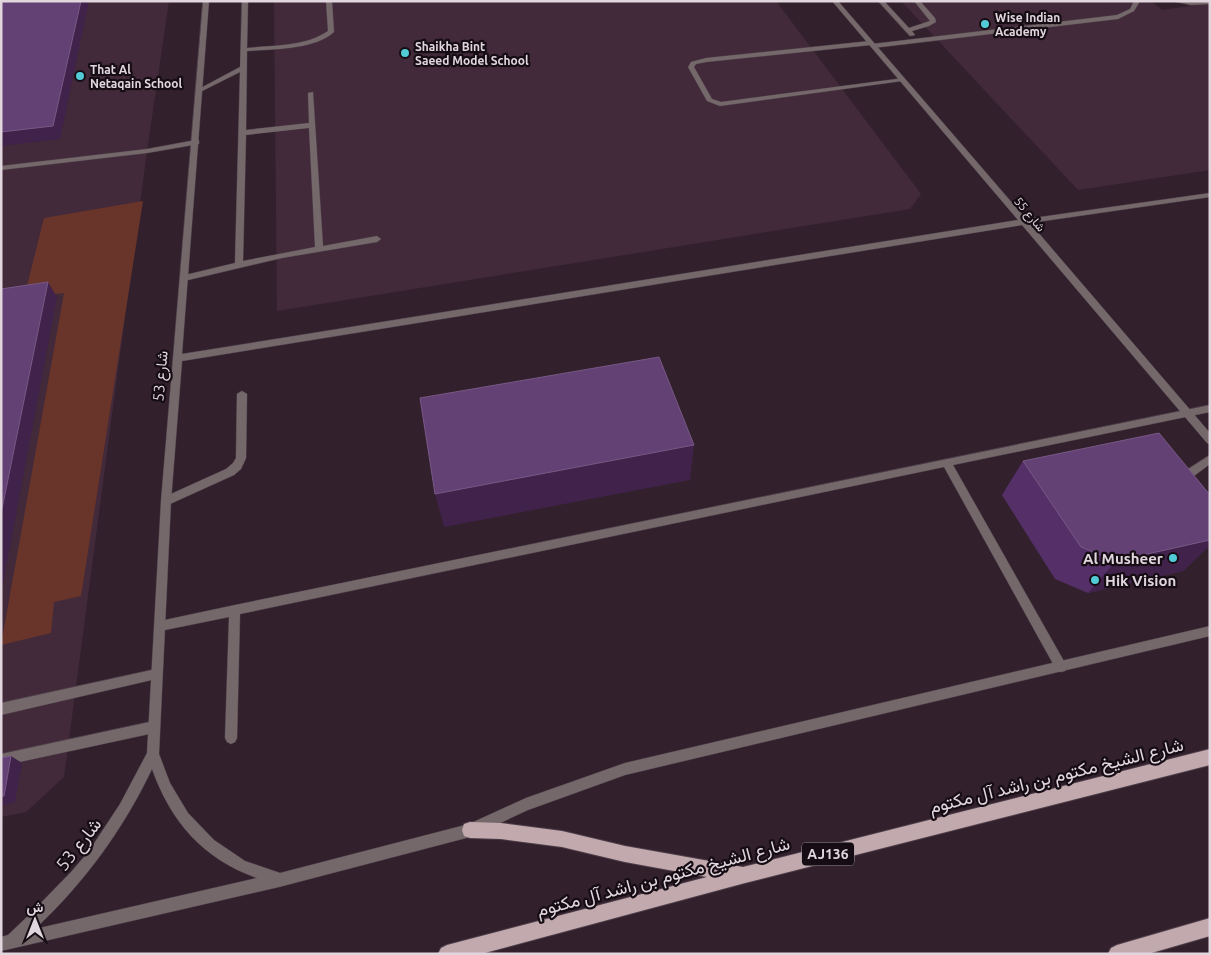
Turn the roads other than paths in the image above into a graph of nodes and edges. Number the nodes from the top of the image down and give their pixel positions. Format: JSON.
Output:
{"nodes":[{"id":1,"x":206,"y":1,"type":"edge"},
{"id":2,"x":245,"y":1,"type":"edge"},
{"id":3,"x":328,"y":1,"type":"edge"},
{"id":4,"x":835,"y":1,"type":"edge"},
{"id":5,"x":881,"y":1,"type":"edge"},
{"id":6,"x":917,"y":1,"type":"edge"},
{"id":7,"x":1137,"y":1,"type":"edge"},
{"id":8,"x":1175,"y":1,"type":"edge"},
{"id":9,"x":1210,"y":2,"type":"edge"},
{"id":10,"x":907,"y":30,"type":"junction"},
{"id":11,"x":917,"y":41,"type":"junction"},
{"id":12,"x":872,"y":44,"type":"junction"},
{"id":13,"x":243,"y":50,"type":"junction"},
{"id":14,"x":242,"y":69,"type":"junction"},
{"id":15,"x":902,"y":79,"type":"junction"},
{"id":16,"x":200,"y":90,"type":"junction"},
{"id":17,"x":311,"y":94,"type":"dead end"},
{"id":18,"x":314,"y":125,"type":"junction"},
{"id":19,"x":242,"y":133,"type":"junction"},
{"id":20,"x":196,"y":142,"type":"junction"},
{"id":21,"x":1,"y":168,"type":"edge"},
{"id":22,"x":1210,"y":195,"type":"edge"},
{"id":23,"x":1023,"y":222,"type":"junction"},
{"id":24,"x":377,"y":239,"type":"dead end"},
{"id":25,"x":319,"y":249,"type":"junction"},
{"id":26,"x":239,"y":266,"type":"junction"},
{"id":27,"x":184,"y":278,"type":"junction"},
{"id":28,"x":178,"y":358,"type":"junction"},
{"id":29,"x":242,"y":394,"type":"dead end"},
{"id":30,"x":1210,"y":408,"type":"edge"},
{"id":31,"x":1187,"y":413,"type":"junction"},
{"id":32,"x":1210,"y":440,"type":"edge"},
{"id":33,"x":1210,"y":459,"type":"edge"},
{"id":34,"x":947,"y":463,"type":"junction"},
{"id":35,"x":1190,"y":498,"type":"edge"},
{"id":36,"x":166,"y":501,"type":"junction"},
{"id":37,"x":235,"y":610,"type":"junction"},
{"id":38,"x":160,"y":626,"type":"junction"},
{"id":39,"x":1210,"y":631,"type":"edge"},
{"id":40,"x":1061,"y":667,"type":"junction"},
{"id":41,"x":156,"y":674,"type":"junction"},
{"id":42,"x":1,"y":709,"type":"edge"},
{"id":43,"x":154,"y":726,"type":"junction"},
{"id":44,"x":232,"y":738,"type":"dead end"},
{"id":45,"x":153,"y":754,"type":"junction"},
{"id":46,"x":1210,"y":757,"type":"edge"},
{"id":47,"x":1,"y":760,"type":"edge"},
{"id":48,"x":470,"y":830,"type":"junction"},
{"id":49,"x":744,"y":875,"type":"junction"},
{"id":50,"x":279,"y":880,"type":"junction"},
{"id":51,"x":1210,"y":928,"type":"edge"},
{"id":52,"x":6,"y":943,"type":"edge"},
{"id":53,"x":447,"y":954,"type":"edge"},
{"id":54,"x":1117,"y":954,"type":"edge"}],
"edges":[{"from":1,"to":16,"type":"street","name":"شارع 53"},
{"from":2,"to":13,"type":"street"},
{"from":3,"to":13,"type":"street"},
{"from":4,"to":12,"type":"street","name":"شارع 55"},
{"from":5,"to":10,"type":"street"},
{"from":6,"to":10,"type":"street"},
{"from":7,"to":11,"type":"street"},
{"from":8,"to":9,"type":"street"},
{"from":10,"to":11,"type":"street"},
{"from":11,"to":12,"type":"street"},
{"from":12,"to":15,"type":"street","name":"شارع 55"},
{"from":12,"to":15,"type":"street"},
{"from":13,"to":14,"type":"street"},
{"from":14,"to":16,"type":"street"},
{"from":14,"to":19,"type":"street"},
{"from":15,"to":23,"type":"street","name":"شارع 55"},
{"from":16,"to":20,"type":"street","name":"شارع 53"},
{"from":17,"to":18,"type":"street"},
{"from":18,"to":19,"type":"street"},
{"from":18,"to":25,"type":"street"},
{"from":19,"to":26,"type":"street"},
{"from":20,"to":21,"type":"street"},
{"from":20,"to":27,"type":"street","name":"شارع 53"},
{"from":22,"to":23,"type":"street"},
{"from":23,"to":28,"type":"street"},
{"from":23,"to":31,"type":"street","name":"شارع 55"},
{"from":24,"to":25,"type":"street"},
{"from":25,"to":26,"type":"street"},
{"from":26,"to":27,"type":"street"},
{"from":27,"to":28,"type":"street","name":"شارع 53"},
{"from":28,"to":36,"type":"street","name":"شارع 53"},
{"from":29,"to":36,"type":"street"},
{"from":30,"to":31,"type":"street"},
{"from":31,"to":32,"type":"street","name":"شارع 55"},
{"from":31,"to":34,"type":"street"},
{"from":33,"to":35,"type":"street"},
{"from":34,"to":37,"type":"street"},
{"from":34,"to":40,"type":"street"},
{"from":36,"to":38,"type":"street","name":"شارع 53"},
{"from":37,"to":38,"type":"street"},
{"from":37,"to":44,"type":"street"},
{"from":38,"to":41,"type":"street","name":"شارع 53"},
{"from":39,"to":40,"type":"street"},
{"from":40,"to":48,"type":"street"},
{"from":41,"to":42,"type":"street"},
{"from":41,"to":43,"type":"street","name":"شارع 53"},
{"from":43,"to":45,"type":"street","name":"شارع 53"},
{"from":43,"to":47,"type":"street"},
{"from":45,"to":50,"type":"street","name":"شارع 53"},
{"from":45,"to":52,"type":"street","name":"شارع 53"},
{"from":46,"to":49,"type":"main road","name":"شارع الشيخ مكتوم بن راشد آل مكتوم","number":"AJ136"},
{"from":48,"to":49,"type":"main road"},
{"from":48,"to":50,"type":"street"},
{"from":49,"to":53,"type":"main road","name":"شارع الشيخ مكتوم بن راشد آل مكتوم","number":"AJ136"},
{"from":50,"to":52,"type":"street"},
{"from":51,"to":54,"type":"main road"}]}
